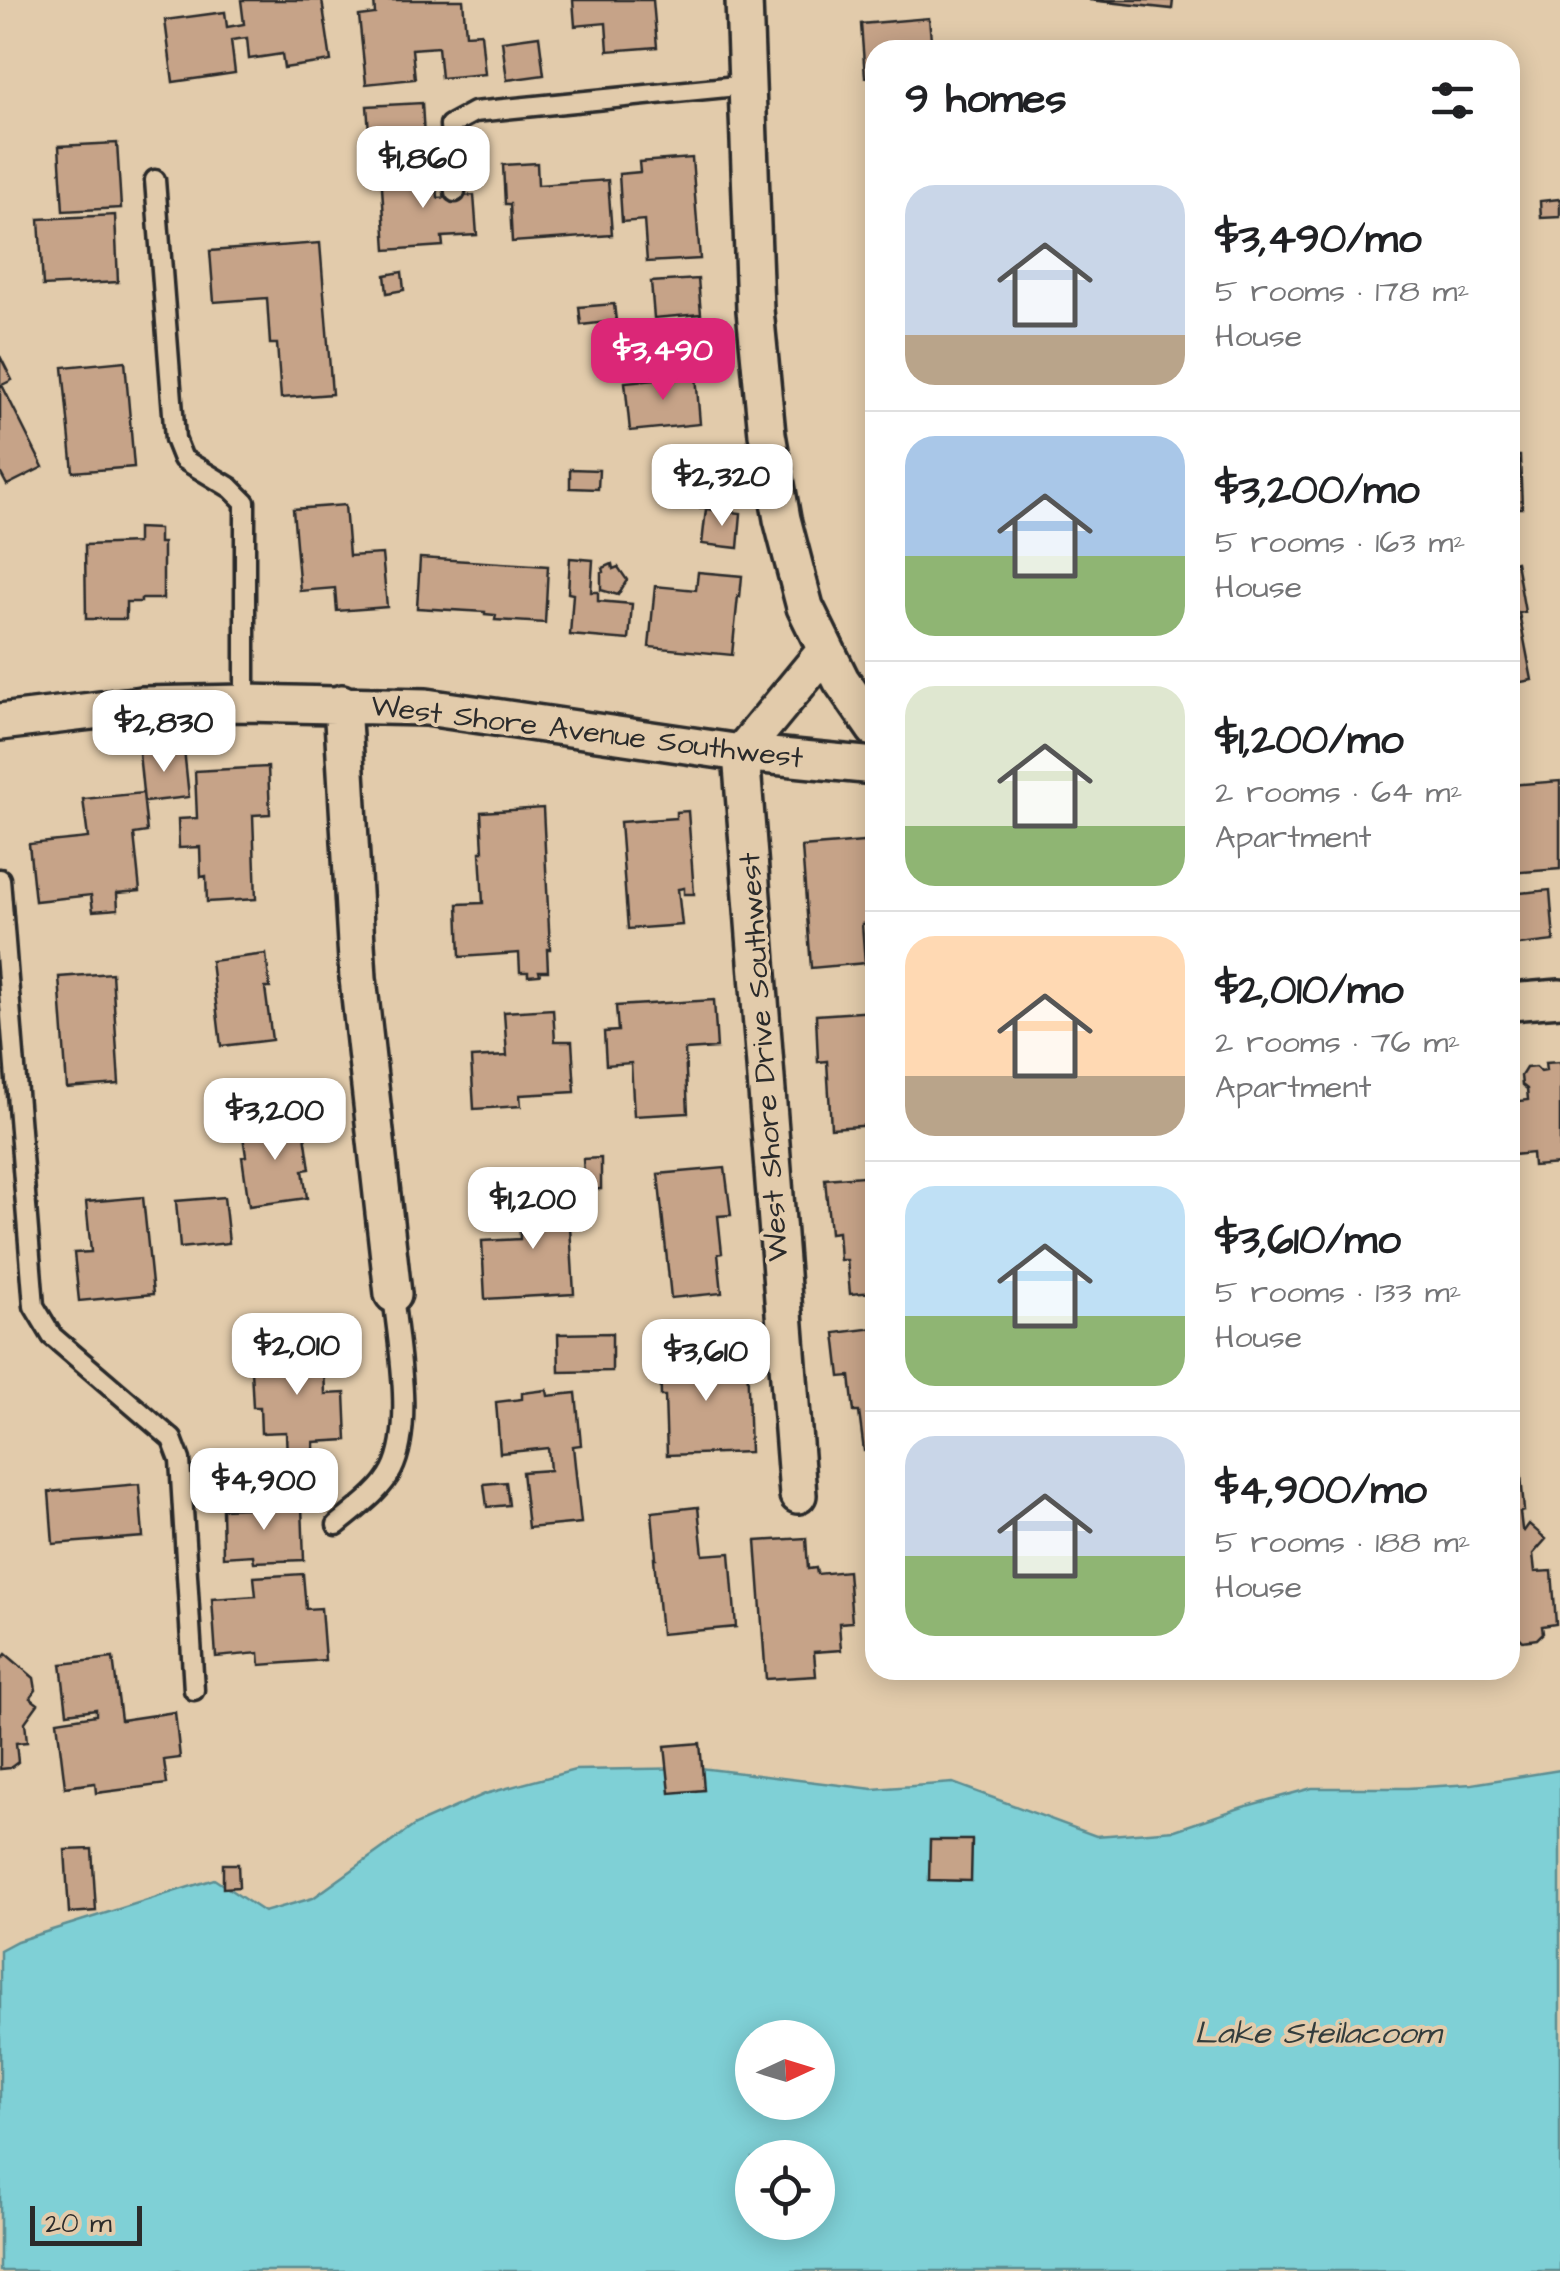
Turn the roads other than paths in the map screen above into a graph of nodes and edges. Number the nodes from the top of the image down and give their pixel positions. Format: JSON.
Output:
{"nodes":[{"id":1,"x":744,"y":0,"type":"edge"},
{"id":2,"x":747,"y":85,"type":"junction"},
{"id":3,"x":155,"y":180,"type":"dead end"},
{"id":4,"x":455,"y":192,"type":"dead end"},
{"id":5,"x":826,"y":650,"type":"junction"},
{"id":6,"x":245,"y":702,"type":"junction"},
{"id":7,"x":342,"y":704,"type":"junction"},
{"id":8,"x":865,"y":715,"type":"edge"},
{"id":9,"x":0,"y":722,"type":"edge"},
{"id":10,"x":741,"y":753,"type":"junction"},
{"id":11,"x":865,"y":765,"type":"edge"},
{"id":12,"x":0,"y":880,"type":"edge"},
{"id":13,"x":1560,"y":998,"type":"edge"},
{"id":14,"x":1520,"y":1001,"type":"edge"},
{"id":15,"x":394,"y":1294,"type":"joint"},
{"id":16,"x":798,"y":1494,"type":"dead end"},
{"id":17,"x":338,"y":1524,"type":"dead end"},
{"id":18,"x":194,"y":1690,"type":"dead end"}],
"edges":[{"from":1,"to":2,"type":"street"},
{"from":2,"to":4,"type":"lane"},
{"from":2,"to":5,"type":"street"},
{"from":3,"to":6,"type":"lane"},
{"from":5,"to":8,"type":"street"},
{"from":5,"to":10,"type":"street"},
{"from":6,"to":7,"type":"street","name":"West Shore Avenue Southwest"},
{"from":6,"to":9,"type":"street","name":"West Shore Avenue Southwest"},
{"from":7,"to":10,"type":"street","name":"West Shore Avenue Southwest"},
{"from":7,"to":15,"type":"street"},
{"from":10,"to":11,"type":"street","name":"West Shore Avenue Southwest"},
{"from":10,"to":16,"type":"street","name":"West Shore Drive Southwest"},
{"from":12,"to":18,"type":"lane"},
{"from":13,"to":14,"type":"street"},
{"from":15,"to":17,"type":"lane"}]}
